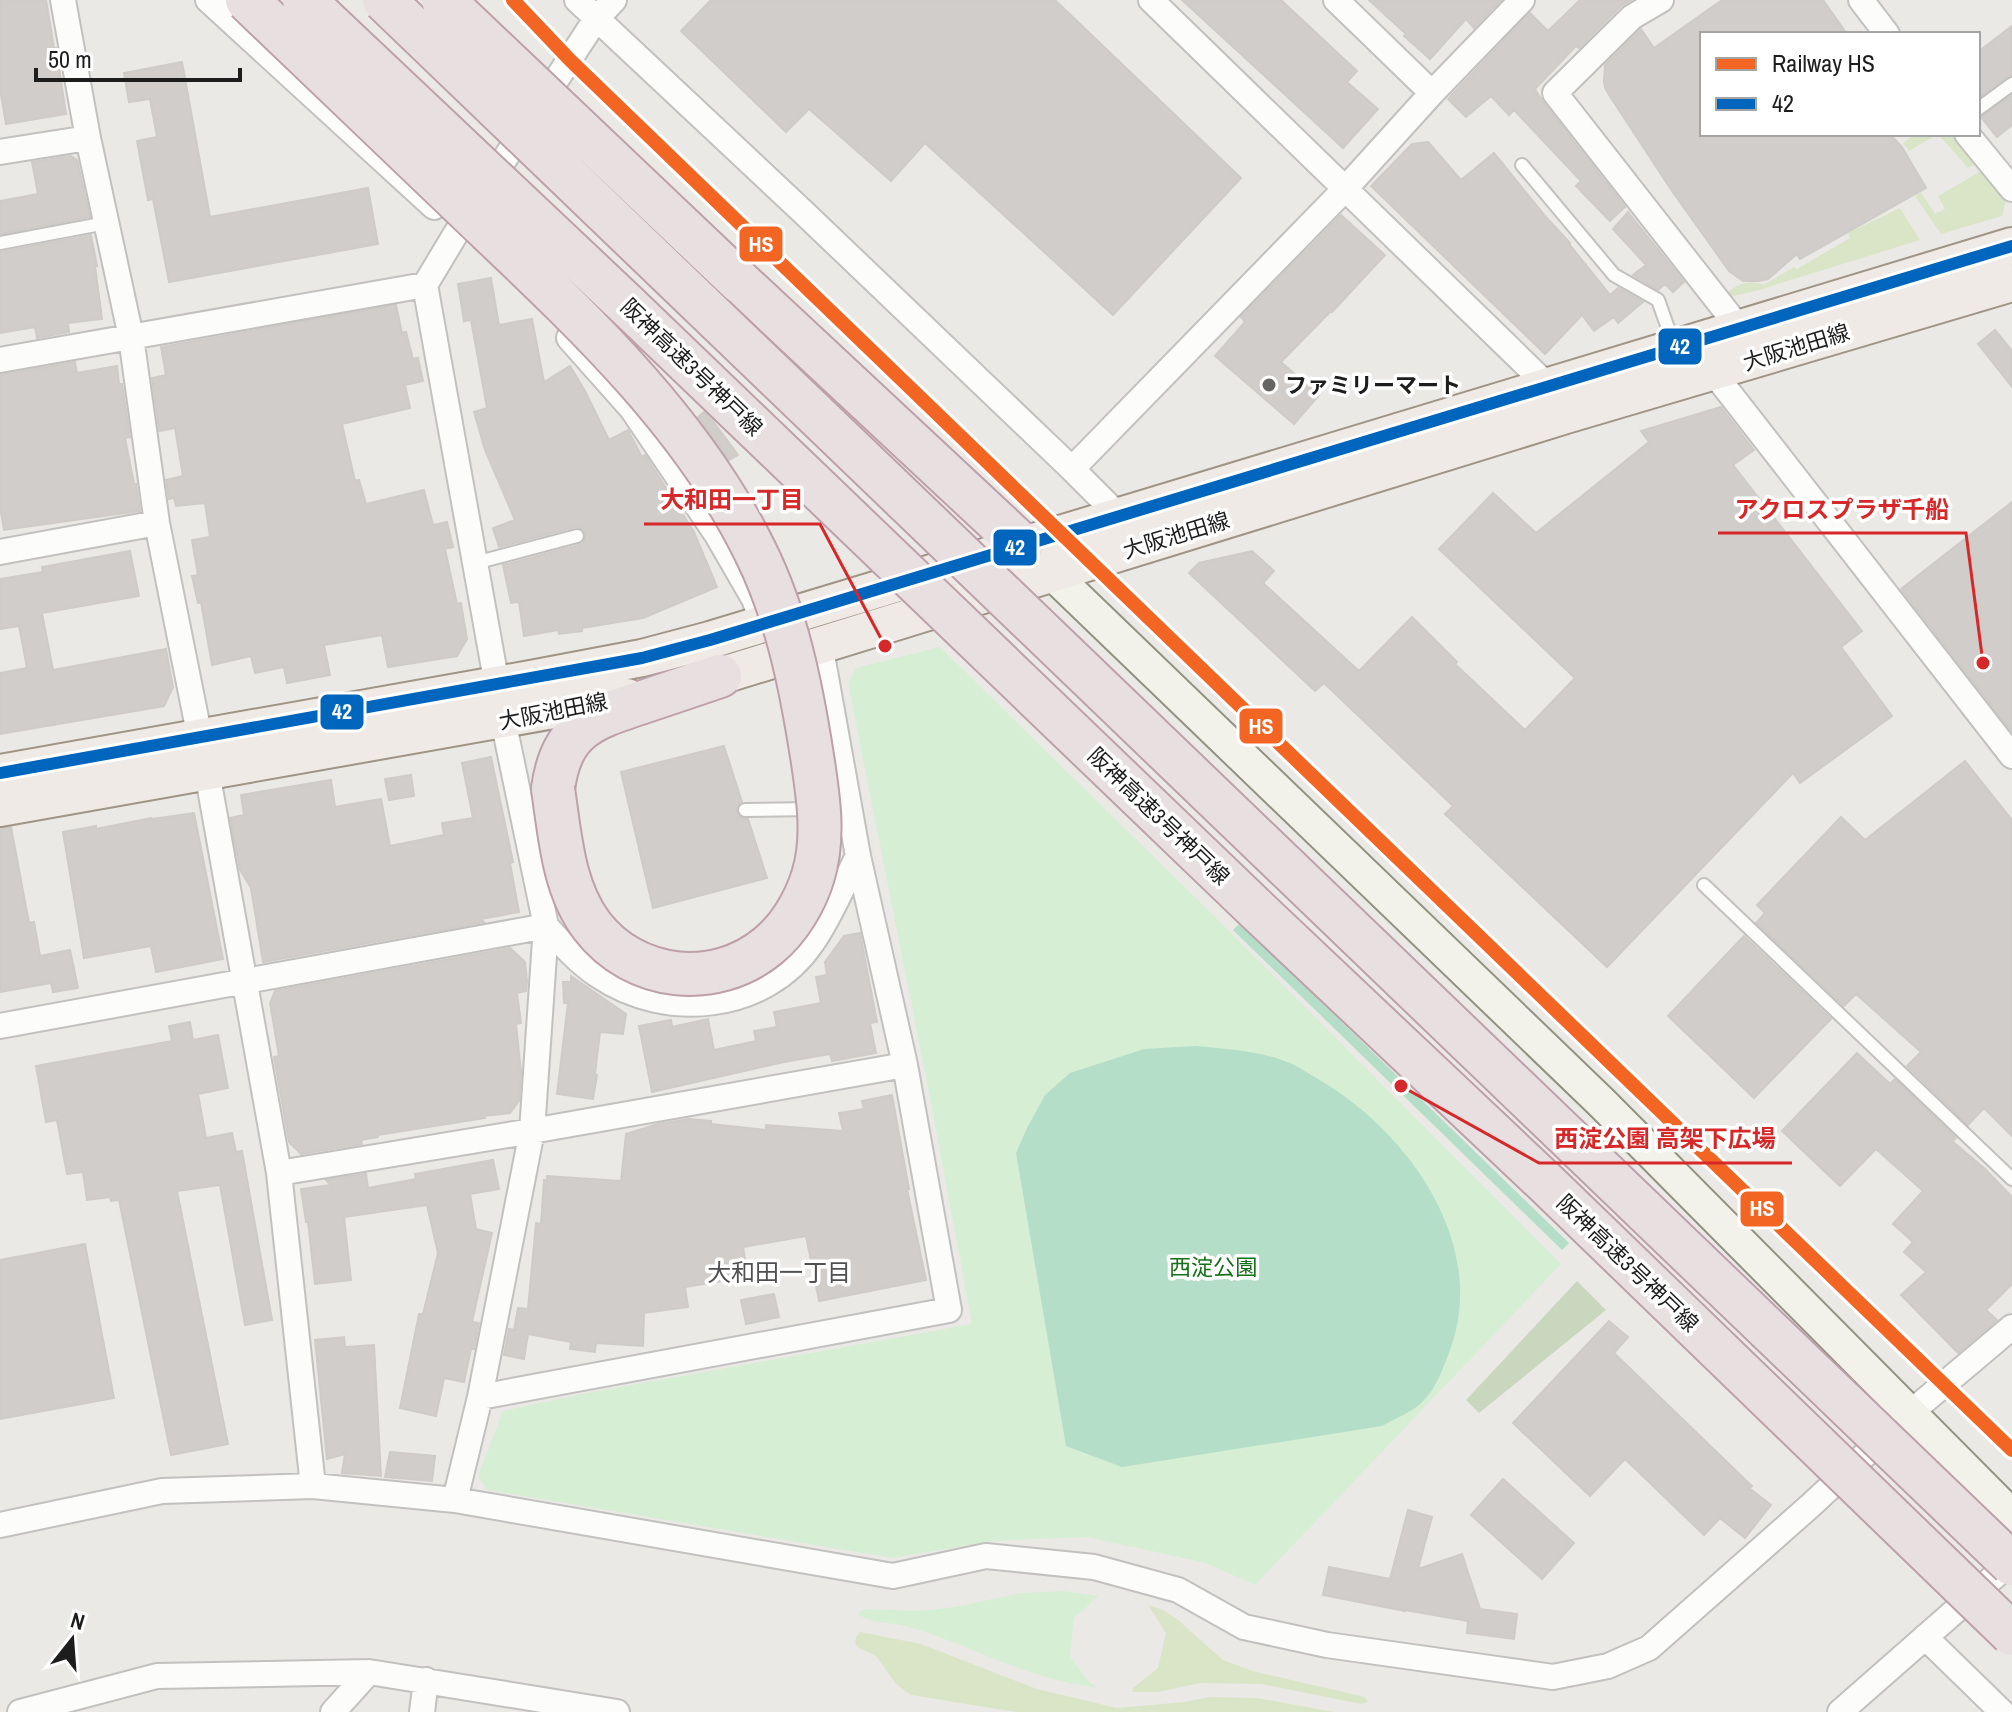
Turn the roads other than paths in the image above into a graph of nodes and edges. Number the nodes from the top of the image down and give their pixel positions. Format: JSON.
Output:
{"nodes":[{"id":1,"x":63,"y":0,"type":"edge"},
{"id":2,"x":208,"y":0,"type":"edge"},
{"id":3,"x":247,"y":0,"type":"edge"},
{"id":4,"x":304,"y":0,"type":"edge"},
{"id":5,"x":384,"y":0,"type":"edge"},
{"id":6,"x":443,"y":0,"type":"edge"},
{"id":7,"x":577,"y":0,"type":"edge"},
{"id":8,"x":614,"y":0,"type":"edge"},
{"id":9,"x":1151,"y":0,"type":"edge"},
{"id":10,"x":1336,"y":0,"type":"edge"},
{"id":11,"x":1522,"y":0,"type":"edge"},
{"id":12,"x":1661,"y":0,"type":"edge"},
{"id":13,"x":1861,"y":0,"type":"edge"},
{"id":14,"x":596,"y":19,"type":"junction"},
{"id":15,"x":1885,"y":32,"type":"edge"},
{"id":16,"x":2012,"y":84,"type":"edge"},
{"id":17,"x":1432,"y":93,"type":"junction"},
{"id":18,"x":1980,"y":108,"type":"edge"},
{"id":19,"x":1969,"y":136,"type":"edge"},
{"id":20,"x":88,"y":138,"type":"junction"},
{"id":21,"x":0,"y":152,"type":"edge"},
{"id":22,"x":1522,"y":165,"type":"dead end"},
{"id":23,"x":1345,"y":189,"type":"junction"},
{"id":24,"x":2012,"y":189,"type":"edge"},
{"id":25,"x":106,"y":223,"type":"junction"},
{"id":26,"x":459,"y":229,"type":"junction"},
{"id":27,"x":0,"y":243,"type":"edge"},
{"id":28,"x":2012,"y":246,"type":"edge"},
{"id":29,"x":2012,"y":283,"type":"edge"},
{"id":30,"x":425,"y":285,"type":"junction"},
{"id":31,"x":1740,"y":329,"type":"junction"},
{"id":32,"x":131,"y":337,"type":"junction"},
{"id":33,"x":1675,"y":348,"type":"junction"},
{"id":34,"x":0,"y":360,"type":"edge"},
{"id":35,"x":1713,"y":372,"type":"junction"},
{"id":36,"x":1548,"y":386,"type":"junction"},
{"id":37,"x":1072,"y":469,"type":"junction"},
{"id":38,"x":1119,"y":516,"type":"junction"},
{"id":39,"x":157,"y":523,"type":"junction"},
{"id":40,"x":577,"y":536,"type":"dead end"},
{"id":41,"x":0,"y":552,"type":"edge"},
{"id":42,"x":1036,"y":559,"type":"junction"},
{"id":43,"x":475,"y":563,"type":"junction"},
{"id":44,"x":764,"y":624,"type":"junction"},
{"id":45,"x":820,"y":644,"type":"junction"},
{"id":46,"x":720,"y":676,"type":"junction"},
{"id":47,"x":500,"y":703,"type":"junction"},
{"id":48,"x":204,"y":755,"type":"junction"},
{"id":49,"x":2012,"y":756,"type":"edge"},
{"id":50,"x":0,"y":773,"type":"edge"},
{"id":51,"x":0,"y":808,"type":"edge"},
{"id":52,"x":819,"y":809,"type":"junction"},
{"id":53,"x":745,"y":810,"type":"dead end"},
{"id":54,"x":858,"y":856,"type":"junction"},
{"id":55,"x":1704,"y":885,"type":"dead end"},
{"id":56,"x":546,"y":926,"type":"junction"},
{"id":57,"x":244,"y":981,"type":"junction"},
{"id":58,"x":0,"y":1026,"type":"edge"},
{"id":59,"x":905,"y":1065,"type":"junction"},
{"id":60,"x":532,"y":1131,"type":"junction"},
{"id":61,"x":279,"y":1173,"type":"junction"},
{"id":62,"x":2012,"y":1179,"type":"edge"},
{"id":63,"x":2012,"y":1327,"type":"edge"},
{"id":64,"x":480,"y":1397,"type":"junction"},
{"id":65,"x":1917,"y":1420,"type":"junction"},
{"id":66,"x":313,"y":1486,"type":"junction"},
{"id":67,"x":455,"y":1500,"type":"junction"},
{"id":68,"x":2012,"y":1516,"type":"edge"},
{"id":69,"x":0,"y":1525,"type":"edge"},
{"id":70,"x":2012,"y":1563,"type":"edge"},
{"id":71,"x":2012,"y":1634,"type":"edge"},
{"id":72,"x":1925,"y":1637,"type":"junction"},
{"id":73,"x":369,"y":1672,"type":"junction"},
{"id":74,"x":426,"y":1680,"type":"junction"},
{"id":75,"x":20,"y":1712,"type":"edge"},
{"id":76,"x":333,"y":1712,"type":"edge"},
{"id":77,"x":422,"y":1712,"type":"edge"},
{"id":78,"x":617,"y":1712,"type":"edge"},
{"id":79,"x":1840,"y":1712,"type":"edge"},
{"id":80,"x":2002,"y":1712,"type":"edge"}],
"edges":[{"from":1,"to":20,"type":"street"},
{"from":2,"to":26,"type":"street"},
{"from":3,"to":52,"type":"highway","bridge":true},
{"from":4,"to":71,"type":"highway","name":"阪神高速3号神戸線","bridge":true},
{"from":5,"to":70,"type":"highway","bridge":true},
{"from":6,"to":42,"type":"highway","bridge":true},
{"from":7,"to":14,"type":"street"},
{"from":8,"to":14,"type":"street"},
{"from":9,"to":23,"type":"street"},
{"from":10,"to":17,"type":"street"},
{"from":11,"to":17,"type":"street"},
{"from":12,"to":31,"type":"street"},
{"from":13,"to":15,"type":"street"},
{"from":14,"to":26,"type":"street"},
{"from":14,"to":37,"type":"street"},
{"from":16,"to":18,"type":"lane"},
{"from":17,"to":23,"type":"street"},
{"from":19,"to":24,"type":"street"},
{"from":20,"to":21,"type":"street"},
{"from":20,"to":25,"type":"street"},
{"from":22,"to":33,"type":"lane"},
{"from":23,"to":36,"type":"street"},
{"from":23,"to":37,"type":"street"},
{"from":25,"to":27,"type":"lane"},
{"from":25,"to":32,"type":"street"},
{"from":26,"to":30,"type":"street"},
{"from":26,"to":44,"type":"street"},
{"from":28,"to":31,"type":"main road","name":"大阪池田線"},
{"from":29,"to":35,"type":"main road","name":"大阪池田線"},
{"from":30,"to":32,"type":"street"},
{"from":30,"to":43,"type":"street"},
{"from":31,"to":33,"type":"main road","name":"大阪池田線"},
{"from":32,"to":34,"type":"street"},
{"from":32,"to":39,"type":"street"},
{"from":33,"to":36,"type":"main road","name":"大阪池田線"},
{"from":35,"to":42,"type":"main road","name":"大阪池田線"},
{"from":35,"to":49,"type":"street"},
{"from":36,"to":38,"type":"main road","name":"大阪池田線"},
{"from":37,"to":38,"type":"street"},
{"from":38,"to":42,"type":"main road","name":"大阪池田線"},
{"from":39,"to":41,"type":"street"},
{"from":39,"to":48,"type":"street"},
{"from":40,"to":43,"type":"lane"},
{"from":42,"to":44,"type":"main road","name":"大阪池田線"},
{"from":42,"to":45,"type":"main road","name":"大阪池田線"},
{"from":42,"to":65,"type":"street"},
{"from":43,"to":47,"type":"street"},
{"from":44,"to":47,"type":"main road","name":"大阪池田線"},
{"from":45,"to":46,"type":"main road","name":"大阪池田線"},
{"from":45,"to":54,"type":"street"},
{"from":46,"to":47,"type":"main road","name":"大阪池田線"},
{"from":46,"to":52,"type":"highway","bridge":true},
{"from":47,"to":48,"type":"main road","name":"大阪池田線"},
{"from":47,"to":56,"type":"street"},
{"from":48,"to":50,"type":"main road","name":"大阪池田線"},
{"from":48,"to":51,"type":"main road","name":"大阪池田線"},
{"from":48,"to":57,"type":"street"},
{"from":52,"to":53,"type":"lane"},
{"from":54,"to":56,"type":"street"},
{"from":54,"to":59,"type":"street"},
{"from":55,"to":62,"type":"lane"},
{"from":56,"to":57,"type":"street"},
{"from":56,"to":60,"type":"street"},
{"from":57,"to":58,"type":"street"},
{"from":57,"to":61,"type":"street"},
{"from":59,"to":60,"type":"street"},
{"from":59,"to":64,"type":"street"},
{"from":60,"to":61,"type":"street"},
{"from":60,"to":64,"type":"street"},
{"from":61,"to":66,"type":"street"},
{"from":63,"to":65,"type":"street"},
{"from":64,"to":67,"type":"street"},
{"from":65,"to":67,"type":"street"},
{"from":65,"to":68,"type":"street"},
{"from":66,"to":67,"type":"street"},
{"from":66,"to":69,"type":"street"},
{"from":70,"to":72,"type":"street"},
{"from":72,"to":79,"type":"street"},
{"from":72,"to":80,"type":"street"},
{"from":73,"to":74,"type":"street"},
{"from":73,"to":75,"type":"street"},
{"from":73,"to":76,"type":"street"},
{"from":74,"to":77,"type":"street"},
{"from":74,"to":78,"type":"street"}]}
